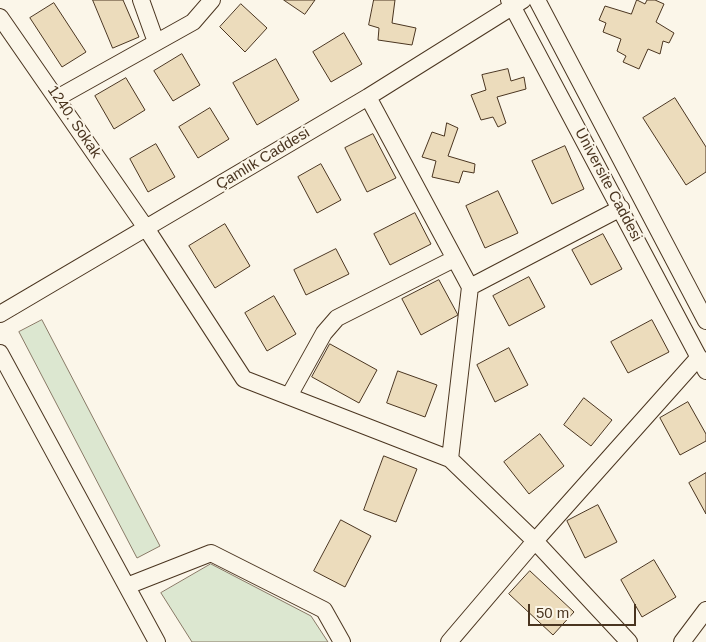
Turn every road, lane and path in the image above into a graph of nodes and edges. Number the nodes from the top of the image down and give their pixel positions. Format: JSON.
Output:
{"nodes":[{"id":1,"x":141,"y":0,"type":"edge"},
{"id":2,"x":212,"y":0,"type":"edge"},
{"id":3,"x":537,"y":0,"type":"edge"},
{"id":4,"x":515,"y":3,"type":"edge"},
{"id":5,"x":0,"y":17,"type":"edge"},
{"id":6,"x":156,"y":42,"type":"junction"},
{"id":7,"x":368,"y":97,"type":"junction"},
{"id":8,"x":57,"y":98,"type":"junction"},
{"id":9,"x":621,"y":208,"type":"junction"},
{"id":10,"x":146,"y":228,"type":"junction"},
{"id":11,"x":454,"y":259,"type":"junction"},
{"id":12,"x":470,"y":287,"type":"junction"},
{"id":13,"x":0,"y":314,"type":"edge"},
{"id":14,"x":706,"y":320,"type":"edge"},
{"id":15,"x":0,"y":354,"type":"edge"},
{"id":16,"x":702,"y":364,"type":"edge"},
{"id":17,"x":289,"y":396,"type":"junction"},
{"id":18,"x":450,"y":459,"type":"junction"},
{"id":19,"x":535,"y":541,"type":"junction"},
{"id":20,"x":127,"y":586,"type":"junction"},
{"id":21,"x":706,"y":610,"type":"edge"},
{"id":22,"x":157,"y":642,"type":"edge"},
{"id":23,"x":342,"y":642,"type":"edge"},
{"id":24,"x":449,"y":642,"type":"edge"},
{"id":25,"x":629,"y":642,"type":"edge"},
{"id":26,"x":682,"y":642,"type":"edge"}],
"edges":[{"from":1,"to":6,"type":"street"},
{"from":2,"to":6,"type":"street"},
{"from":3,"to":14,"type":"street","name":"Universite Caddesi"},
{"from":4,"to":7,"type":"street","name":"Çamlık Caddesi"},
{"from":4,"to":9,"type":"street","name":"Universite Caddesi"},
{"from":5,"to":8,"type":"street","name":"1240. Sokak"},
{"from":6,"to":8,"type":"street"},
{"from":7,"to":10,"type":"street","name":"Çamlık Caddesi"},
{"from":7,"to":11,"type":"street"},
{"from":8,"to":10,"type":"street","name":"1240. Sokak"},
{"from":9,"to":12,"type":"street"},
{"from":9,"to":16,"type":"street","name":"Universite Caddesi"},
{"from":10,"to":13,"type":"street","name":"Çamlık Caddesi"},
{"from":10,"to":17,"type":"street","name":"1240. Sokak"},
{"from":11,"to":12,"type":"street"},
{"from":11,"to":17,"type":"street"},
{"from":12,"to":18,"type":"street"},
{"from":15,"to":20,"type":"street"},
{"from":16,"to":19,"type":"street"},
{"from":17,"to":18,"type":"street","name":"1240. Sokak"},
{"from":18,"to":19,"type":"street"},
{"from":19,"to":24,"type":"street"},
{"from":19,"to":25,"type":"street"},
{"from":20,"to":22,"type":"street"},
{"from":20,"to":23,"type":"street"},
{"from":21,"to":26,"type":"street"}]}
